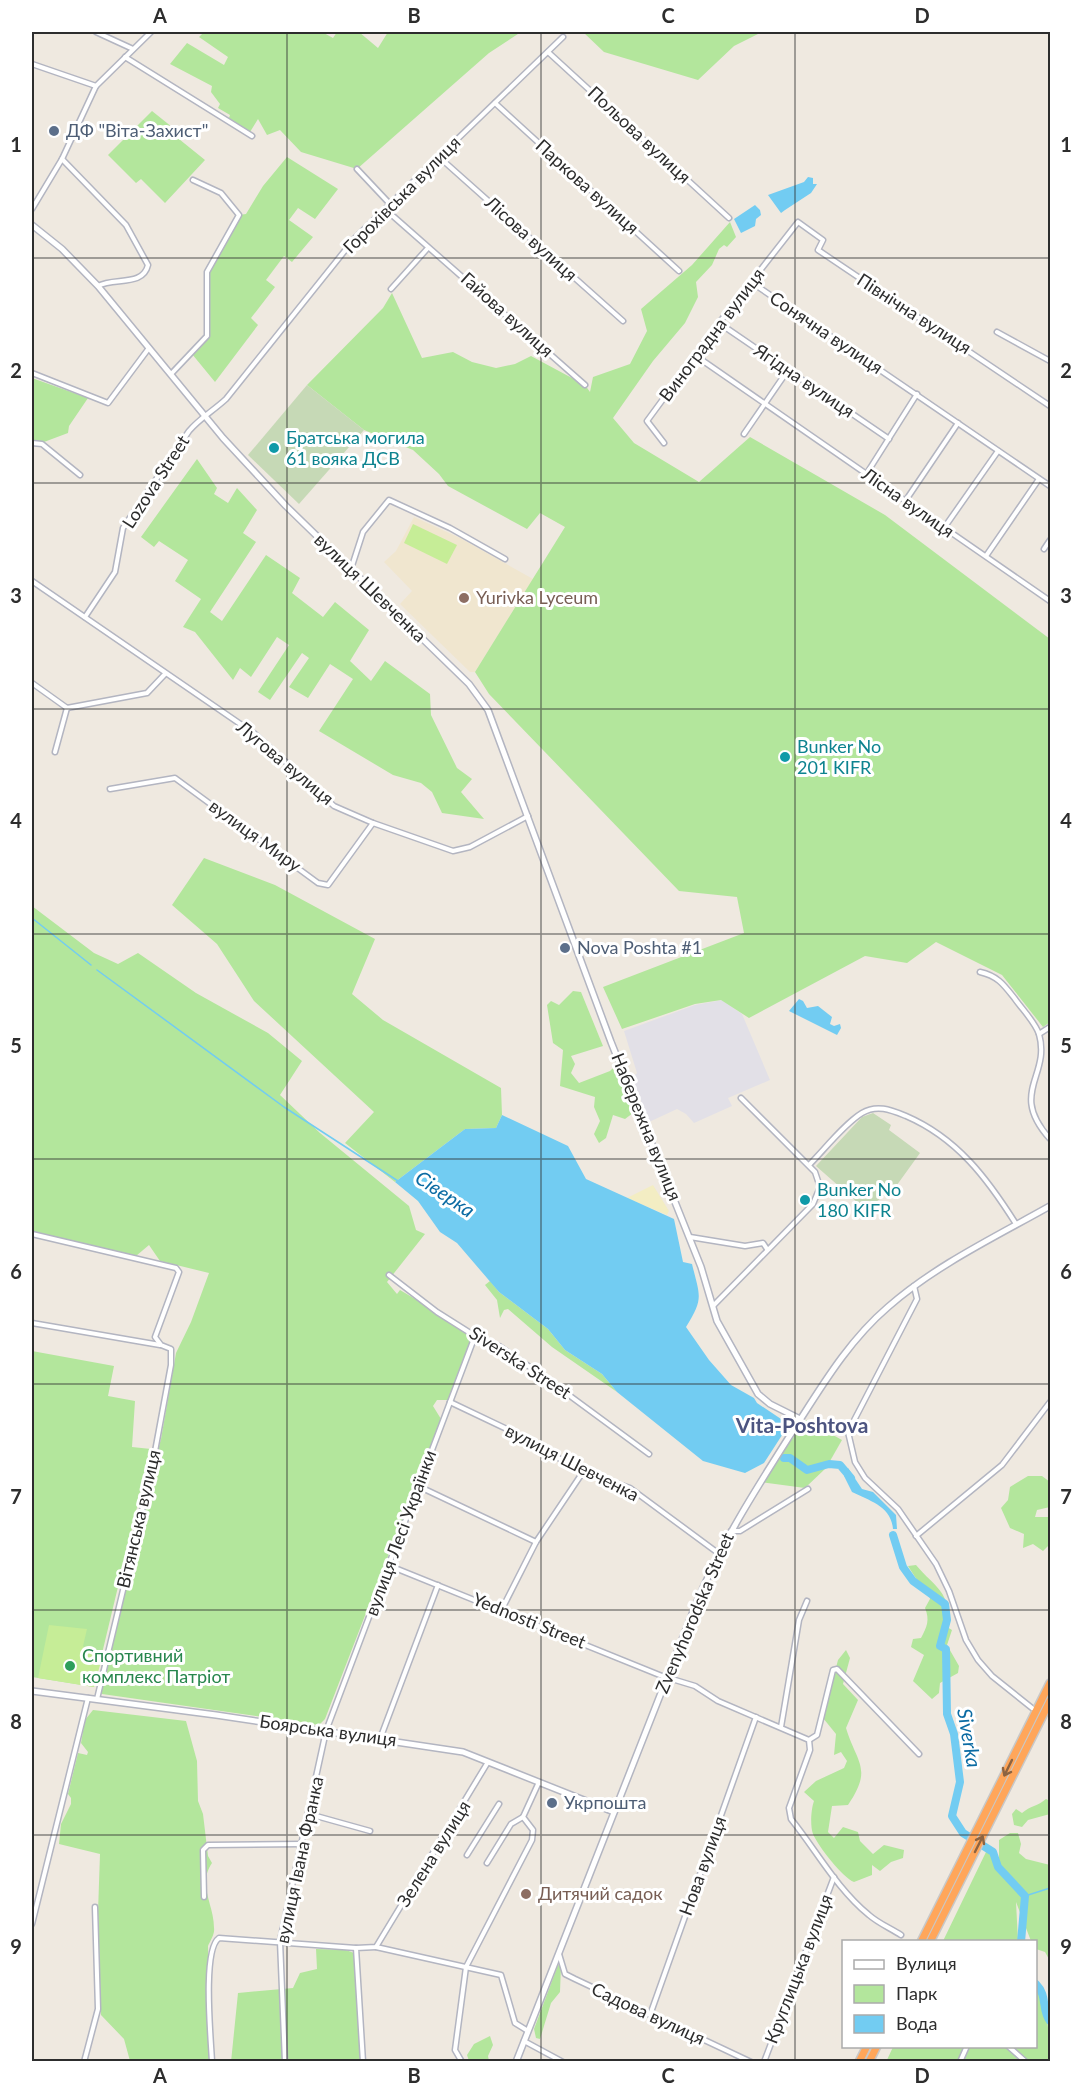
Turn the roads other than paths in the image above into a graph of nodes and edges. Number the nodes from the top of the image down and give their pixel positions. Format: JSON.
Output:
{"nodes":[{"id":1,"x":96,"y":32,"type":"edge"},
{"id":2,"x":151,"y":32,"type":"edge"},
{"id":3,"x":563,"y":37,"type":"dead end"},
{"id":4,"x":133,"y":50,"type":"junction"},
{"id":5,"x":548,"y":52,"type":"junction"},
{"id":6,"x":125,"y":57,"type":"junction"},
{"id":7,"x":32,"y":64,"type":"edge"},
{"id":8,"x":96,"y":86,"type":"junction"},
{"id":9,"x":495,"y":103,"type":"junction"},
{"id":10,"x":252,"y":136,"type":"dead end"},
{"id":11,"x":439,"y":157,"type":"junction"},
{"id":12,"x":62,"y":159,"type":"junction"},
{"id":13,"x":357,"y":169,"type":"dead end"},
{"id":14,"x":193,"y":180,"type":"dead end"},
{"id":15,"x":388,"y":203,"type":"junction"},
{"id":16,"x":32,"y":209,"type":"edge"},
{"id":17,"x":385,"y":209,"type":"junction"},
{"id":18,"x":729,"y":218,"type":"dead end"},
{"id":19,"x":33,"y":228,"type":"edge"},
{"id":20,"x":792,"y":228,"type":"joint"},
{"id":21,"x":427,"y":249,"type":"junction"},
{"id":22,"x":679,"y":271,"type":"dead end"},
{"id":23,"x":751,"y":282,"type":"junction"},
{"id":24,"x":98,"y":286,"type":"junction"},
{"id":25,"x":391,"y":289,"type":"dead end"},
{"id":26,"x":623,"y":321,"type":"dead end"},
{"id":27,"x":719,"y":323,"type":"junction"},
{"id":28,"x":997,"y":332,"type":"dead end"},
{"id":29,"x":149,"y":348,"type":"junction"},
{"id":30,"x":696,"y":357,"type":"junction"},
{"id":31,"x":1050,"y":361,"type":"edge"},
{"id":32,"x":788,"y":370,"type":"junction"},
{"id":33,"x":32,"y":373,"type":"edge"},
{"id":34,"x":172,"y":373,"type":"junction"},
{"id":35,"x":585,"y":385,"type":"dead end"},
{"id":36,"x":917,"y":394,"type":"junction"},
{"id":37,"x":766,"y":404,"type":"junction"},
{"id":38,"x":1050,"y":406,"type":"edge"},
{"id":39,"x":204,"y":416,"type":"junction"},
{"id":40,"x":958,"y":423,"type":"junction"},
{"id":41,"x":744,"y":434,"type":"dead end"},
{"id":42,"x":889,"y":439,"type":"junction"},
{"id":43,"x":32,"y":443,"type":"edge"},
{"id":44,"x":664,"y":443,"type":"dead end"},
{"id":45,"x":998,"y":451,"type":"junction"},
{"id":46,"x":867,"y":474,"type":"junction"},
{"id":47,"x":80,"y":475,"type":"dead end"},
{"id":48,"x":1039,"y":479,"type":"junction"},
{"id":49,"x":1050,"y":486,"type":"edge"},
{"id":50,"x":906,"y":500,"type":"junction"},
{"id":51,"x":944,"y":528,"type":"junction"},
{"id":52,"x":1050,"y":540,"type":"edge"},
{"id":53,"x":1044,"y":549,"type":"dead end"},
{"id":54,"x":987,"y":556,"type":"junction"},
{"id":55,"x":505,"y":559,"type":"dead end"},
{"id":56,"x":350,"y":570,"type":"junction"},
{"id":57,"x":32,"y":581,"type":"edge"},
{"id":58,"x":1050,"y":601,"type":"edge"},
{"id":59,"x":85,"y":617,"type":"junction"},
{"id":60,"x":165,"y":674,"type":"junction"},
{"id":61,"x":32,"y":683,"type":"edge"},
{"id":62,"x":67,"y":708,"type":"junction"},
{"id":63,"x":55,"y":752,"type":"dead end"},
{"id":64,"x":110,"y":789,"type":"dead end"},
{"id":65,"x":528,"y":816,"type":"junction"},
{"id":66,"x":373,"y":823,"type":"junction"},
{"id":67,"x":980,"y":972,"type":"dead end"},
{"id":68,"x":603,"y":1018,"type":"joint"},
{"id":69,"x":1050,"y":1027,"type":"edge"},
{"id":70,"x":1039,"y":1034,"type":"junction"},
{"id":71,"x":741,"y":1098,"type":"dead end"},
{"id":72,"x":1050,"y":1139,"type":"edge"},
{"id":73,"x":809,"y":1165,"type":"junction"},
{"id":74,"x":1050,"y":1206,"type":"edge"},
{"id":75,"x":1016,"y":1225,"type":"junction"},
{"id":76,"x":32,"y":1234,"type":"edge"},
{"id":77,"x":690,"y":1237,"type":"junction"},
{"id":78,"x":767,"y":1249,"type":"junction"},
{"id":79,"x":389,"y":1275,"type":"dead end"},
{"id":80,"x":914,"y":1286,"type":"junction"},
{"id":81,"x":712,"y":1306,"type":"junction"},
{"id":82,"x":32,"y":1323,"type":"edge"},
{"id":83,"x":475,"y":1336,"type":"junction"},
{"id":84,"x":160,"y":1345,"type":"junction"},
{"id":85,"x":450,"y":1402,"type":"junction"},
{"id":86,"x":1050,"y":1402,"type":"edge"},
{"id":87,"x":801,"y":1419,"type":"junction"},
{"id":88,"x":649,"y":1454,"type":"dead end"},
{"id":89,"x":583,"y":1472,"type":"junction"},
{"id":90,"x":418,"y":1486,"type":"junction"},
{"id":91,"x":808,"y":1489,"type":"dead end"},
{"id":92,"x":730,"y":1531,"type":"junction"},
{"id":93,"x":916,"y":1536,"type":"junction"},
{"id":94,"x":536,"y":1542,"type":"junction"},
{"id":95,"x":718,"y":1553,"type":"junction"},
{"id":96,"x":390,"y":1566,"type":"junction"},
{"id":97,"x":438,"y":1585,"type":"junction"},
{"id":98,"x":807,"y":1601,"type":"dead end"},
{"id":99,"x":502,"y":1609,"type":"junction"},
{"id":100,"x":666,"y":1677,"type":"junction"},
{"id":101,"x":1050,"y":1683,"type":"edge"},
{"id":102,"x":32,"y":1691,"type":"edge"},
{"id":103,"x":88,"y":1698,"type":"junction"},
{"id":104,"x":97,"y":1699,"type":"junction"},
{"id":105,"x":1047,"y":1702,"type":"edge"},
{"id":106,"x":1033,"y":1712,"type":"junction"},
{"id":107,"x":756,"y":1717,"type":"junction"},
{"id":108,"x":781,"y":1727,"type":"junction"},
{"id":109,"x":326,"y":1731,"type":"junction"},
{"id":110,"x":380,"y":1739,"type":"junction"},
{"id":111,"x":809,"y":1740,"type":"junction"},
{"id":112,"x":919,"y":1754,"type":"dead end"},
{"id":113,"x":489,"y":1760,"type":"junction"},
{"id":114,"x":539,"y":1782,"type":"junction"},
{"id":115,"x":499,"y":1804,"type":"dead end"},
{"id":116,"x":614,"y":1812,"type":"junction"},
{"id":117,"x":309,"y":1814,"type":"junction"},
{"id":118,"x":523,"y":1817,"type":"junction"},
{"id":119,"x":984,"y":1825,"type":"junction"},
{"id":120,"x":370,"y":1831,"type":"dead end"},
{"id":121,"x":302,"y":1844,"type":"junction"},
{"id":122,"x":467,"y":1855,"type":"dead end"},
{"id":123,"x":967,"y":1859,"type":"junction"},
{"id":124,"x":488,"y":1863,"type":"dead end"},
{"id":125,"x":834,"y":1877,"type":"junction"},
{"id":126,"x":204,"y":1897,"type":"dead end"},
{"id":127,"x":95,"y":1907,"type":"dead end"},
{"id":128,"x":32,"y":1924,"type":"edge"},
{"id":129,"x":901,"y":1935,"type":"dead end"},
{"id":130,"x":922,"y":1940,"type":"edge"},
{"id":131,"x":930,"y":1940,"type":"edge"},
{"id":132,"x":280,"y":1941,"type":"junction"},
{"id":133,"x":376,"y":1947,"type":"junction"},
{"id":134,"x":356,"y":1948,"type":"junction"},
{"id":135,"x":558,"y":1953,"type":"junction"},
{"id":136,"x":466,"y":1966,"type":"junction"},
{"id":137,"x":650,"y":2015,"type":"junction"},
{"id":138,"x":528,"y":2031,"type":"junction"},
{"id":139,"x":524,"y":2041,"type":"junction"},
{"id":140,"x":1010,"y":2048,"type":"edge"},
{"id":141,"x":1019,"y":2056,"type":"junction"},
{"id":142,"x":84,"y":2061,"type":"edge"},
{"id":143,"x":212,"y":2061,"type":"edge"},
{"id":144,"x":285,"y":2061,"type":"edge"},
{"id":145,"x":363,"y":2061,"type":"edge"},
{"id":146,"x":462,"y":2061,"type":"edge"},
{"id":147,"x":516,"y":2061,"type":"edge"},
{"id":148,"x":563,"y":2061,"type":"edge"},
{"id":149,"x":751,"y":2061,"type":"edge"},
{"id":150,"x":764,"y":2061,"type":"edge"},
{"id":151,"x":1017,"y":2061,"type":"edge"},
{"id":152,"x":1026,"y":2061,"type":"edge"}],
"edges":[{"from":1,"to":4,"type":"street"},
{"from":2,"to":4,"type":"street"},
{"from":3,"to":5,"type":"street","name":"Горохівська вулиця"},
{"from":4,"to":6,"type":"street"},
{"from":5,"to":9,"type":"street","name":"Горохівська вулиця"},
{"from":5,"to":18,"type":"street","name":"Польова вулиця"},
{"from":6,"to":8,"type":"street"},
{"from":6,"to":10,"type":"street"},
{"from":7,"to":8,"type":"street"},
{"from":8,"to":12,"type":"street"},
{"from":9,"to":11,"type":"street","name":"Горохівська вулиця"},
{"from":9,"to":22,"type":"street","name":"Паркова вулиця"},
{"from":11,"to":15,"type":"street","name":"Горохівська вулиця"},
{"from":11,"to":26,"type":"street","name":"Лісова вулиця"},
{"from":12,"to":16,"type":"street"},
{"from":12,"to":24,"type":"street"},
{"from":13,"to":15,"type":"street"},
{"from":14,"to":34,"type":"street"},
{"from":15,"to":17,"type":"street","name":"Горохівська вулиця"},
{"from":17,"to":21,"type":"street","name":"Гайова вулиця"},
{"from":17,"to":39,"type":"street","name":"Горохівська вулиця"},
{"from":19,"to":24,"type":"street","name":"вулиця Шевченка"},
{"from":20,"to":23,"type":"street","name":"Виноградна вулиця"},
{"from":20,"to":38,"type":"street","name":"Північна вулиця"},
{"from":21,"to":25,"type":"street"},
{"from":21,"to":35,"type":"street","name":"Гайова вулиця"},
{"from":23,"to":27,"type":"street","name":"Виноградна вулиця"},
{"from":23,"to":36,"type":"street","name":"Сонячна вулиця"},
{"from":24,"to":29,"type":"street","name":"вулиця Шевченка"},
{"from":27,"to":30,"type":"street","name":"Виноградна вулиця"},
{"from":27,"to":32,"type":"street","name":"Ягідна вулиця"},
{"from":28,"to":31,"type":"street"},
{"from":29,"to":33,"type":"street"},
{"from":29,"to":34,"type":"street","name":"вулиця Шевченка"},
{"from":30,"to":37,"type":"street","name":"Лісна вулиця"},
{"from":30,"to":44,"type":"street","name":"Виноградна вулиця"},
{"from":32,"to":37,"type":"street"},
{"from":32,"to":42,"type":"street","name":"Ягідна вулиця"},
{"from":34,"to":39,"type":"street","name":"вулиця Шевченка"},
{"from":36,"to":40,"type":"street","name":"Сонячна вулиця"},
{"from":36,"to":42,"type":"street"},
{"from":37,"to":41,"type":"street"},
{"from":37,"to":46,"type":"street","name":"Лісна вулиця"},
{"from":39,"to":56,"type":"street","name":"вулиця Шевченка"},
{"from":39,"to":59,"type":"street","name":"Lozova Street"},
{"from":40,"to":45,"type":"street","name":"Сонячна вулиця"},
{"from":40,"to":50,"type":"street"},
{"from":42,"to":46,"type":"street"},
{"from":43,"to":47,"type":"street"},
{"from":45,"to":48,"type":"street","name":"Сонячна вулиця"},
{"from":45,"to":51,"type":"street"},
{"from":46,"to":50,"type":"street","name":"Лісна вулиця"},
{"from":48,"to":49,"type":"street","name":"Сонячна вулиця"},
{"from":48,"to":54,"type":"street"},
{"from":50,"to":51,"type":"street","name":"Лісна вулиця"},
{"from":51,"to":54,"type":"street","name":"Лісна вулиця"},
{"from":52,"to":53,"type":"street"},
{"from":54,"to":58,"type":"street","name":"Лісна вулиця"},
{"from":55,"to":56,"type":"street"},
{"from":56,"to":65,"type":"street","name":"вулиця Шевченка"},
{"from":57,"to":59,"type":"street","name":"Лугова вулиця"},
{"from":59,"to":60,"type":"street","name":"Лугова вулиця"},
{"from":60,"to":62,"type":"street"},
{"from":60,"to":66,"type":"street","name":"Лугова вулиця"},
{"from":61,"to":62,"type":"street"},
{"from":62,"to":63,"type":"street"},
{"from":64,"to":66,"type":"street","name":"вулиця Миру"},
{"from":65,"to":66,"type":"street","name":"Лугова вулиця"},
{"from":65,"to":68,"type":"street","name":"вулиця Шевченка"},
{"from":67,"to":70,"type":"street"},
{"from":68,"to":77,"type":"street","name":"Набережна вулиця"},
{"from":69,"to":70,"type":"street"},
{"from":70,"to":72,"type":"street"},
{"from":71,"to":73,"type":"street"},
{"from":73,"to":75,"type":"street"},
{"from":73,"to":78,"type":"street"},
{"from":74,"to":75,"type":"street","name":"Zvenyhorodska Street"},
{"from":75,"to":80,"type":"street","name":"Zvenyhorodska Street"},
{"from":76,"to":84,"type":"street","name":"Вітянська вулиця"},
{"from":77,"to":78,"type":"street"},
{"from":77,"to":81,"type":"street","name":"Набережна вулиця"},
{"from":78,"to":81,"type":"street"},
{"from":79,"to":83,"type":"street","name":"Siverska Street"},
{"from":80,"to":87,"type":"street","name":"Zvenyhorodska Street"},
{"from":80,"to":93,"type":"street"},
{"from":81,"to":87,"type":"street","name":"Набережна вулиця"},
{"from":82,"to":84,"type":"street"},
{"from":83,"to":85,"type":"street","name":"вулиця Лесі Українки"},
{"from":83,"to":88,"type":"street","name":"Siverska Street"},
{"from":84,"to":104,"type":"street","name":"Вітянська вулиця"},
{"from":85,"to":89,"type":"street","name":"вулиця Шевченка"},
{"from":85,"to":90,"type":"street","name":"вулиця Лесі Українки"},
{"from":86,"to":93,"type":"street"},
{"from":87,"to":92,"type":"street","name":"Zvenyhorodska Street"},
{"from":89,"to":94,"type":"street"},
{"from":89,"to":95,"type":"street","name":"вулиця Шевченка"},
{"from":90,"to":94,"type":"street"},
{"from":90,"to":96,"type":"street","name":"вулиця Лесі Українки"},
{"from":91,"to":92,"type":"street"},
{"from":92,"to":95,"type":"street","name":"Zvenyhorodska Street"},
{"from":93,"to":106,"type":"street"},
{"from":94,"to":99,"type":"street"},
{"from":95,"to":100,"type":"street","name":"Zvenyhorodska Street"},
{"from":96,"to":97,"type":"street","name":"Yednosti Street"},
{"from":96,"to":109,"type":"street","name":"вулиця Лесі Українки"},
{"from":97,"to":99,"type":"street","name":"Yednosti Street"},
{"from":97,"to":110,"type":"street"},
{"from":98,"to":108,"type":"street"},
{"from":99,"to":100,"type":"street","name":"Yednosti Street"},
{"from":100,"to":107,"type":"street"},
{"from":100,"to":116,"type":"street","name":"Zvenyhorodska Street"},
{"from":101,"to":105,"type":"highway"},
{"from":102,"to":103,"type":"street","name":"Боярська вулиця"},
{"from":103,"to":104,"type":"street","name":"Боярська вулиця"},
{"from":103,"to":128,"type":"street"},
{"from":104,"to":109,"type":"street","name":"Боярська вулиця"},
{"from":105,"to":106,"type":"highway"},
{"from":105,"to":119,"type":"highway"},
{"from":106,"to":119,"type":"highway","one_way":true},
{"from":107,"to":108,"type":"street"},
{"from":107,"to":137,"type":"street","name":"Нова вулиця"},
{"from":108,"to":111,"type":"street"},
{"from":109,"to":110,"type":"street","name":"Боярська вулиця"},
{"from":109,"to":117,"type":"street","name":"вулиця Івана Франка"},
{"from":110,"to":113,"type":"street","name":"Боярська вулиця"},
{"from":111,"to":112,"type":"street"},
{"from":111,"to":125,"type":"street"},
{"from":113,"to":114,"type":"street","name":"Боярська вулиця"},
{"from":113,"to":133,"type":"street","name":"Зелена вулиця"},
{"from":114,"to":116,"type":"street","name":"Боярська вулиця"},
{"from":114,"to":118,"type":"street"},
{"from":115,"to":122,"type":"street"},
{"from":116,"to":135,"type":"street","name":"Zvenyhorodska Street"},
{"from":117,"to":120,"type":"street"},
{"from":117,"to":121,"type":"street","name":"вулиця Івана Франка"},
{"from":118,"to":124,"type":"street"},
{"from":118,"to":136,"type":"street"},
{"from":119,"to":123,"type":"highway"},
{"from":121,"to":126,"type":"street"},
{"from":121,"to":132,"type":"street","name":"вулиця Івана Франка"},
{"from":123,"to":130,"type":"highway"},
{"from":123,"to":131,"type":"highway"},
{"from":125,"to":129,"type":"street"},
{"from":125,"to":150,"type":"street","name":"Круглицька вулиця"},
{"from":127,"to":142,"type":"street"},
{"from":132,"to":134,"type":"street"},
{"from":132,"to":143,"type":"street"},
{"from":132,"to":144,"type":"street","name":"вулиця Івана Франка"},
{"from":133,"to":134,"type":"street"},
{"from":133,"to":136,"type":"street"},
{"from":134,"to":145,"type":"street"},
{"from":135,"to":137,"type":"street","name":"Садова вулиця"},
{"from":135,"to":138,"type":"street","name":"Zvenyhorodska Street"},
{"from":136,"to":138,"type":"street"},
{"from":136,"to":146,"type":"street"},
{"from":137,"to":149,"type":"street","name":"Садова вулиця"},
{"from":138,"to":139,"type":"street","name":"Zvenyhorodska Street"},
{"from":139,"to":147,"type":"street","name":"Zvenyhorodska Street"},
{"from":139,"to":148,"type":"street"},
{"from":140,"to":141,"type":"street"},
{"from":141,"to":151,"type":"street"},
{"from":141,"to":152,"type":"street"}]}
